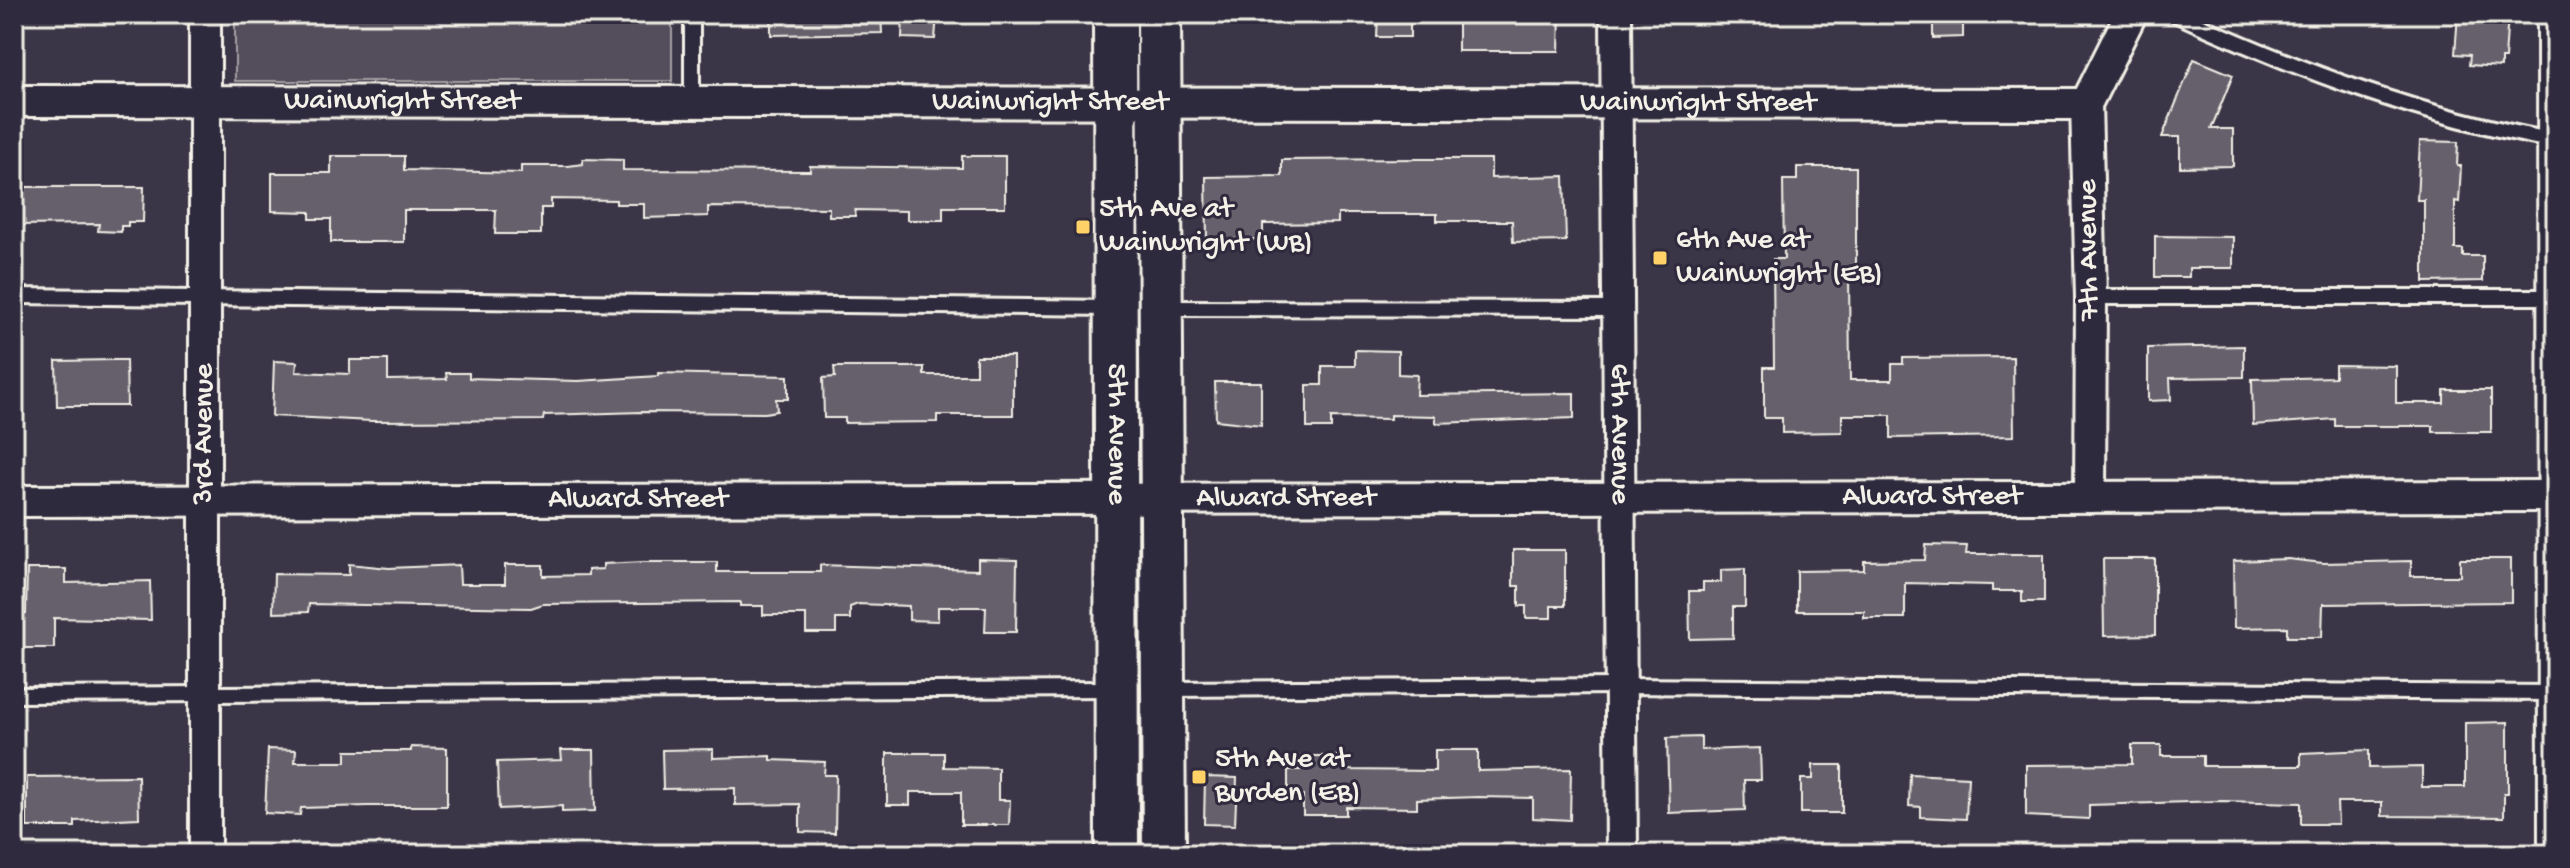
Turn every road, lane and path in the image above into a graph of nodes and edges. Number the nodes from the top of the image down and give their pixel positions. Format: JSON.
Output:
{"nodes":[{"id":1,"x":205,"y":14,"type":"edge"},
{"id":2,"x":692,"y":14,"type":"edge"},
{"id":3,"x":1115,"y":14,"type":"edge"},
{"id":4,"x":1159,"y":14,"type":"edge"},
{"id":5,"x":1616,"y":14,"type":"edge"},
{"id":6,"x":2131,"y":14,"type":"edge"},
{"id":7,"x":2175,"y":14,"type":"edge"},
{"id":8,"x":2553,"y":14,"type":"edge"},
{"id":9,"x":14,"y":101,"type":"edge"},
{"id":10,"x":205,"y":101,"type":"junction"},
{"id":11,"x":692,"y":102,"type":"junction"},
{"id":12,"x":1115,"y":104,"type":"junction"},
{"id":13,"x":1159,"y":104,"type":"junction"},
{"id":14,"x":1616,"y":104,"type":"junction"},
{"id":15,"x":2086,"y":104,"type":"junction"},
{"id":16,"x":2554,"y":141,"type":"edge"},
{"id":17,"x":14,"y":296,"type":"edge"},
{"id":18,"x":2091,"y":297,"type":"junction"},
{"id":19,"x":2554,"y":297,"type":"edge"},
{"id":20,"x":204,"y":301,"type":"junction"},
{"id":21,"x":1116,"y":308,"type":"junction"},
{"id":22,"x":1160,"y":308,"type":"junction"},
{"id":23,"x":1617,"y":309,"type":"junction"},
{"id":24,"x":1161,"y":496,"type":"junction"},
{"id":25,"x":2556,"y":496,"type":"edge"},
{"id":26,"x":1114,"y":497,"type":"junction"},
{"id":27,"x":1620,"y":497,"type":"junction"},
{"id":28,"x":2090,"y":497,"type":"junction"},
{"id":29,"x":205,"y":500,"type":"junction"},
{"id":30,"x":14,"y":501,"type":"edge"},
{"id":31,"x":1618,"y":686,"type":"junction"},
{"id":32,"x":1116,"y":689,"type":"junction"},
{"id":33,"x":1163,"y":689,"type":"junction"},
{"id":34,"x":2556,"y":693,"type":"edge"},
{"id":35,"x":204,"y":694,"type":"junction"},
{"id":36,"x":14,"y":695,"type":"edge"},
{"id":37,"x":205,"y":854,"type":"edge"},
{"id":38,"x":1117,"y":854,"type":"edge"},
{"id":39,"x":1164,"y":854,"type":"edge"},
{"id":40,"x":1622,"y":854,"type":"edge"},
{"id":41,"x":2554,"y":854,"type":"edge"}],
"edges":[{"from":1,"to":10,"type":"street","name":"3rd Avenue"},
{"from":2,"to":11,"type":"lane"},
{"from":3,"to":12,"type":"main road","name":"5th Avenue"},
{"from":4,"to":13,"type":"main road","name":"5th Avenue"},
{"from":5,"to":14,"type":"street","name":"6th Avenue"},
{"from":6,"to":15,"type":"street","name":"7th Avenue"},
{"from":7,"to":16,"type":"lane"},
{"from":8,"to":16,"type":"street"},
{"from":9,"to":10,"type":"street","name":"Wainwright Street"},
{"from":10,"to":11,"type":"street","name":"Wainwright Street"},
{"from":10,"to":20,"type":"street","name":"3rd Avenue"},
{"from":11,"to":12,"type":"street","name":"Wainwright Street"},
{"from":12,"to":13,"type":"street","name":"Wainwright Street"},
{"from":12,"to":21,"type":"main road","name":"5th Avenue"},
{"from":13,"to":14,"type":"street","name":"Wainwright Street"},
{"from":13,"to":22,"type":"main road","name":"5th Avenue"},
{"from":14,"to":15,"type":"street","name":"Wainwright Street"},
{"from":14,"to":23,"type":"street","name":"6th Avenue"},
{"from":15,"to":18,"type":"street","name":"7th Avenue"},
{"from":16,"to":19,"type":"street"},
{"from":17,"to":20,"type":"lane"},
{"from":18,"to":19,"type":"lane"},
{"from":18,"to":28,"type":"street","name":"7th Avenue"},
{"from":19,"to":25,"type":"street"},
{"from":20,"to":21,"type":"lane"},
{"from":20,"to":29,"type":"street","name":"3rd Avenue"},
{"from":21,"to":26,"type":"main road","name":"5th Avenue"},
{"from":22,"to":23,"type":"lane"},
{"from":22,"to":24,"type":"main road","name":"5th Avenue"},
{"from":23,"to":27,"type":"street","name":"6th Avenue"},
{"from":24,"to":26,"type":"street","name":"Alward Street"},
{"from":24,"to":27,"type":"street","name":"Alward Street"},
{"from":24,"to":33,"type":"main road","name":"5th Avenue"},
{"from":25,"to":28,"type":"street","name":"Alward Street"},
{"from":25,"to":34,"type":"street"},
{"from":26,"to":29,"type":"street","name":"Alward Street"},
{"from":26,"to":32,"type":"main road","name":"5th Avenue"},
{"from":27,"to":28,"type":"street","name":"Alward Street"},
{"from":27,"to":31,"type":"street","name":"6th Avenue"},
{"from":29,"to":30,"type":"street","name":"Alward Street"},
{"from":29,"to":35,"type":"street","name":"3rd Avenue"},
{"from":31,"to":33,"type":"lane"},
{"from":31,"to":34,"type":"lane"},
{"from":31,"to":40,"type":"street","name":"6th Avenue"},
{"from":32,"to":35,"type":"lane"},
{"from":32,"to":38,"type":"main road","name":"5th Avenue"},
{"from":33,"to":39,"type":"main road","name":"5th Avenue"},
{"from":34,"to":41,"type":"street"},
{"from":35,"to":36,"type":"lane"},
{"from":35,"to":37,"type":"street","name":"3rd Avenue"}]}
